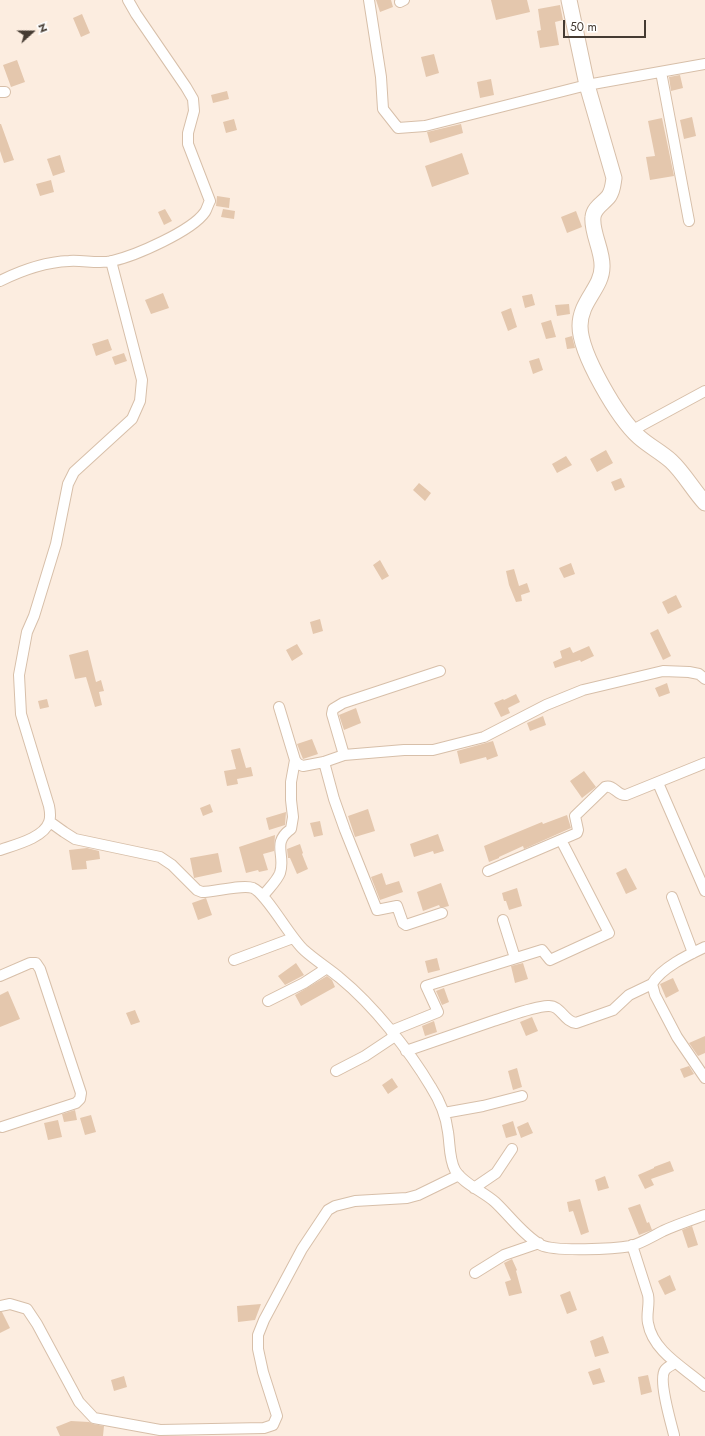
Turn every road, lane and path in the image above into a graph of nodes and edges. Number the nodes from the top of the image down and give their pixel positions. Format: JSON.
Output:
{"nodes":[{"id":1,"x":128,"y":0,"type":"edge"},
{"id":2,"x":369,"y":0,"type":"edge"},
{"id":3,"x":569,"y":0,"type":"edge"},
{"id":4,"x":705,"y":64,"type":"edge"},
{"id":5,"x":661,"y":72,"type":"junction"},
{"id":6,"x":587,"y":85,"type":"junction"},
{"id":7,"x":689,"y":221,"type":"dead end"},
{"id":8,"x":111,"y":261,"type":"junction"},
{"id":9,"x":0,"y":281,"type":"edge"},
{"id":10,"x":705,"y":391,"type":"edge"},
{"id":11,"x":633,"y":430,"type":"junction"},
{"id":12,"x":705,"y":503,"type":"edge"},
{"id":13,"x":440,"y":671,"type":"dead end"},
{"id":14,"x":705,"y":679,"type":"edge"},
{"id":15,"x":279,"y":707,"type":"dead end"},
{"id":16,"x":344,"y":755,"type":"junction"},
{"id":17,"x":296,"y":760,"type":"junction"},
{"id":18,"x":324,"y":762,"type":"junction"},
{"id":19,"x":705,"y":763,"type":"edge"},
{"id":20,"x":658,"y":783,"type":"junction"},
{"id":21,"x":50,"y":822,"type":"junction"},
{"id":22,"x":561,"y":840,"type":"junction"},
{"id":23,"x":0,"y":850,"type":"edge"},
{"id":24,"x":488,"y":871,"type":"dead end"},
{"id":25,"x":705,"y":891,"type":"edge"},
{"id":26,"x":263,"y":896,"type":"junction"},
{"id":27,"x":672,"y":897,"type":"dead end"},
{"id":28,"x":442,"y":913,"type":"dead end"},
{"id":29,"x":503,"y":920,"type":"dead end"},
{"id":30,"x":293,"y":938,"type":"junction"},
{"id":31,"x":705,"y":947,"type":"edge"},
{"id":32,"x":693,"y":953,"type":"junction"},
{"id":33,"x":515,"y":958,"type":"junction"},
{"id":34,"x":234,"y":960,"type":"dead end"},
{"id":35,"x":327,"y":968,"type":"junction"},
{"id":36,"x":0,"y":976,"type":"edge"},
{"id":37,"x":652,"y":984,"type":"junction"},
{"id":38,"x":268,"y":1001,"type":"dead end"},
{"id":39,"x":393,"y":1034,"type":"junction"},
{"id":40,"x":406,"y":1051,"type":"junction"},
{"id":41,"x":336,"y":1071,"type":"dead end"},
{"id":42,"x":705,"y":1078,"type":"edge"},
{"id":43,"x":522,"y":1096,"type":"dead end"},
{"id":44,"x":444,"y":1113,"type":"junction"},
{"id":45,"x":2,"y":1127,"type":"dead end"},
{"id":46,"x":512,"y":1149,"type":"dead end"},
{"id":47,"x":459,"y":1175,"type":"junction"},
{"id":48,"x":474,"y":1188,"type":"junction"},
{"id":49,"x":705,"y":1215,"type":"edge"},
{"id":50,"x":539,"y":1244,"type":"junction"},
{"id":51,"x":632,"y":1245,"type":"junction"},
{"id":52,"x":475,"y":1272,"type":"dead end"},
{"id":53,"x":0,"y":1306,"type":"edge"},
{"id":54,"x":675,"y":1363,"type":"junction"},
{"id":55,"x":705,"y":1386,"type":"edge"},
{"id":56,"x":180,"y":1433,"type":"edge"},
{"id":57,"x":674,"y":1435,"type":"dead end"}],
"edges":[{"from":1,"to":8,"type":"street"},
{"from":2,"to":6,"type":"street"},
{"from":3,"to":6,"type":"street"},
{"from":4,"to":5,"type":"street"},
{"from":5,"to":6,"type":"street"},
{"from":5,"to":7,"type":"street"},
{"from":6,"to":11,"type":"street"},
{"from":8,"to":9,"type":"street"},
{"from":8,"to":21,"type":"street"},
{"from":10,"to":11,"type":"street"},
{"from":11,"to":12,"type":"street"},
{"from":13,"to":16,"type":"street"},
{"from":14,"to":16,"type":"street"},
{"from":15,"to":17,"type":"street"},
{"from":16,"to":18,"type":"street"},
{"from":17,"to":18,"type":"street"},
{"from":17,"to":26,"type":"street"},
{"from":18,"to":28,"type":"street"},
{"from":19,"to":20,"type":"street"},
{"from":20,"to":22,"type":"street"},
{"from":20,"to":25,"type":"street"},
{"from":21,"to":23,"type":"street"},
{"from":21,"to":26,"type":"street"},
{"from":22,"to":24,"type":"street"},
{"from":22,"to":33,"type":"street"},
{"from":26,"to":30,"type":"street"},
{"from":27,"to":32,"type":"street"},
{"from":29,"to":33,"type":"street"},
{"from":30,"to":34,"type":"street"},
{"from":30,"to":35,"type":"street"},
{"from":31,"to":32,"type":"street"},
{"from":32,"to":37,"type":"street"},
{"from":33,"to":39,"type":"street"},
{"from":35,"to":38,"type":"street"},
{"from":35,"to":39,"type":"street"},
{"from":36,"to":45,"type":"street"},
{"from":37,"to":40,"type":"street"},
{"from":37,"to":42,"type":"street"},
{"from":39,"to":40,"type":"street"},
{"from":39,"to":41,"type":"street"},
{"from":40,"to":44,"type":"street"},
{"from":43,"to":44,"type":"street"},
{"from":44,"to":47,"type":"street"},
{"from":46,"to":48,"type":"street"},
{"from":47,"to":48,"type":"street"},
{"from":47,"to":56,"type":"street"},
{"from":48,"to":50,"type":"street"},
{"from":49,"to":51,"type":"street"},
{"from":50,"to":51,"type":"street"},
{"from":50,"to":52,"type":"street"},
{"from":51,"to":54,"type":"street"},
{"from":53,"to":56,"type":"street"},
{"from":54,"to":55,"type":"street"},
{"from":54,"to":57,"type":"street"}]}
